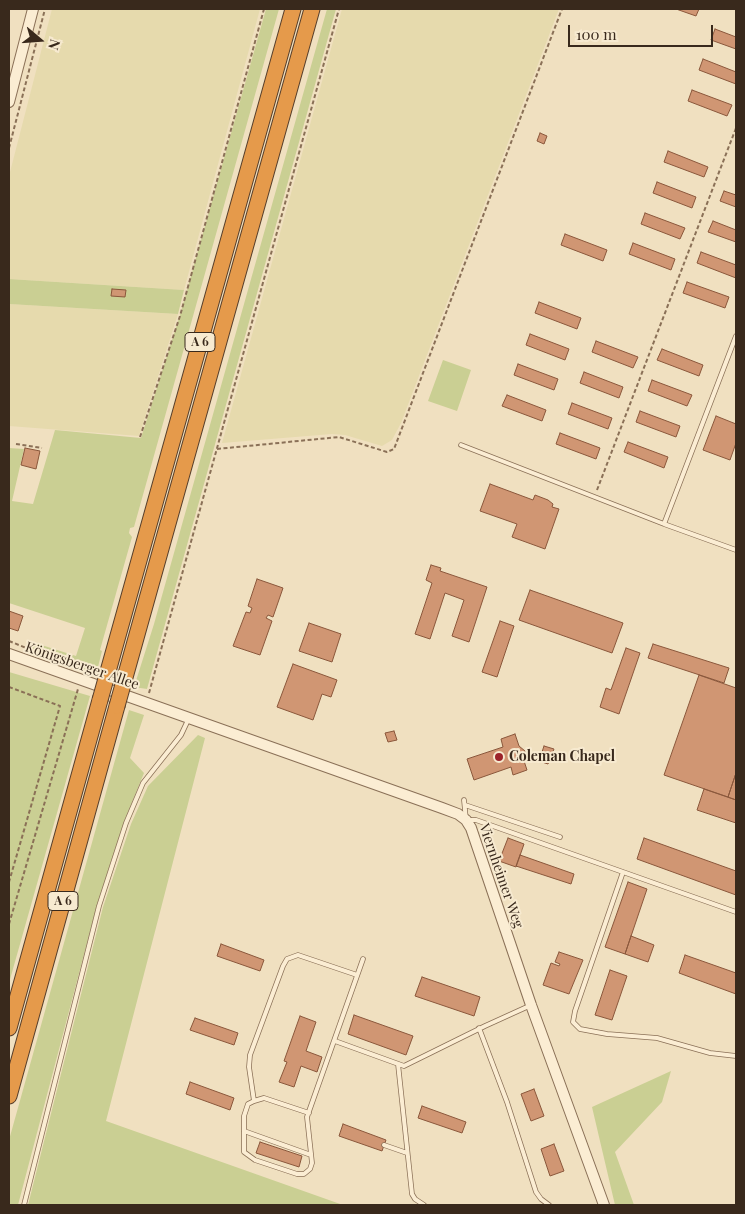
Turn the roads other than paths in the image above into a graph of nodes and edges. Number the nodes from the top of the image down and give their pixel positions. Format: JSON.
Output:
{"nodes":[{"id":1,"x":32,"y":9,"type":"edge"},
{"id":2,"x":293,"y":9,"type":"edge"},
{"id":3,"x":312,"y":9,"type":"edge"},
{"id":4,"x":9,"y":102,"type":"edge"},
{"id":5,"x":736,"y":336,"type":"edge"},
{"id":6,"x":461,"y":445,"type":"dead end"},
{"id":7,"x":664,"y":524,"type":"junction"},
{"id":8,"x":736,"y":550,"type":"edge"},
{"id":9,"x":9,"y":654,"type":"edge"},
{"id":10,"x":146,"y":703,"type":"joint"},
{"id":11,"x":189,"y":718,"type":"junction"},
{"id":12,"x":464,"y":800,"type":"dead end"},
{"id":13,"x":465,"y":805,"type":"junction"},
{"id":14,"x":466,"y":820,"type":"junction"},
{"id":15,"x":560,"y":837,"type":"dead end"},
{"id":16,"x":623,"y":872,"type":"junction"},
{"id":17,"x":736,"y":912,"type":"edge"},
{"id":18,"x":363,"y":959,"type":"dead end"},
{"id":19,"x":357,"y":975,"type":"junction"},
{"id":20,"x":531,"y":1004,"type":"junction"},
{"id":21,"x":9,"y":1028,"type":"edge"},
{"id":22,"x":480,"y":1028,"type":"junction"},
{"id":23,"x":334,"y":1041,"type":"junction"},
{"id":24,"x":736,"y":1056,"type":"edge"},
{"id":25,"x":398,"y":1064,"type":"junction"},
{"id":26,"x":9,"y":1096,"type":"edge"},
{"id":27,"x":254,"y":1101,"type":"junction"},
{"id":28,"x":309,"y":1113,"type":"junction"},
{"id":29,"x":244,"y":1131,"type":"junction"},
{"id":30,"x":384,"y":1145,"type":"dead end"},
{"id":31,"x":407,"y":1153,"type":"junction"},
{"id":32,"x":311,"y":1155,"type":"junction"},
{"id":33,"x":24,"y":1205,"type":"edge"},
{"id":34,"x":424,"y":1205,"type":"edge"},
{"id":35,"x":549,"y":1205,"type":"edge"},
{"id":36,"x":604,"y":1205,"type":"edge"}],
"edges":[{"from":1,"to":4,"type":"street"},
{"from":2,"to":21,"type":"highway","number":"A 6","bridge":true},
{"from":3,"to":26,"type":"highway","number":"A 6","bridge":true},
{"from":5,"to":7,"type":"lane"},
{"from":6,"to":7,"type":"lane"},
{"from":7,"to":8,"type":"lane"},
{"from":9,"to":10,"type":"street","name":"Königsberger Allee"},
{"from":10,"to":11,"type":"street","name":"Viernheimer Weg"},
{"from":11,"to":14,"type":"street","name":"Viernheimer Weg"},
{"from":11,"to":33,"type":"lane"},
{"from":12,"to":13,"type":"lane"},
{"from":13,"to":14,"type":"lane"},
{"from":13,"to":15,"type":"lane"},
{"from":14,"to":16,"type":"lane"},
{"from":14,"to":20,"type":"street","name":"Viernheimer Weg"},
{"from":16,"to":17,"type":"lane"},
{"from":16,"to":24,"type":"lane"},
{"from":18,"to":19,"type":"lane"},
{"from":19,"to":23,"type":"lane"},
{"from":19,"to":27,"type":"lane"},
{"from":20,"to":22,"type":"lane"},
{"from":20,"to":36,"type":"street","name":"Viernheimer Weg"},
{"from":22,"to":25,"type":"lane"},
{"from":22,"to":35,"type":"lane"},
{"from":23,"to":25,"type":"lane"},
{"from":23,"to":28,"type":"lane"},
{"from":25,"to":31,"type":"lane"},
{"from":27,"to":28,"type":"lane"},
{"from":27,"to":29,"type":"lane"},
{"from":28,"to":32,"type":"lane"},
{"from":29,"to":32,"type":"lane"},
{"from":29,"to":32,"type":"lane"},
{"from":30,"to":31,"type":"lane"},
{"from":31,"to":34,"type":"lane"}]}
